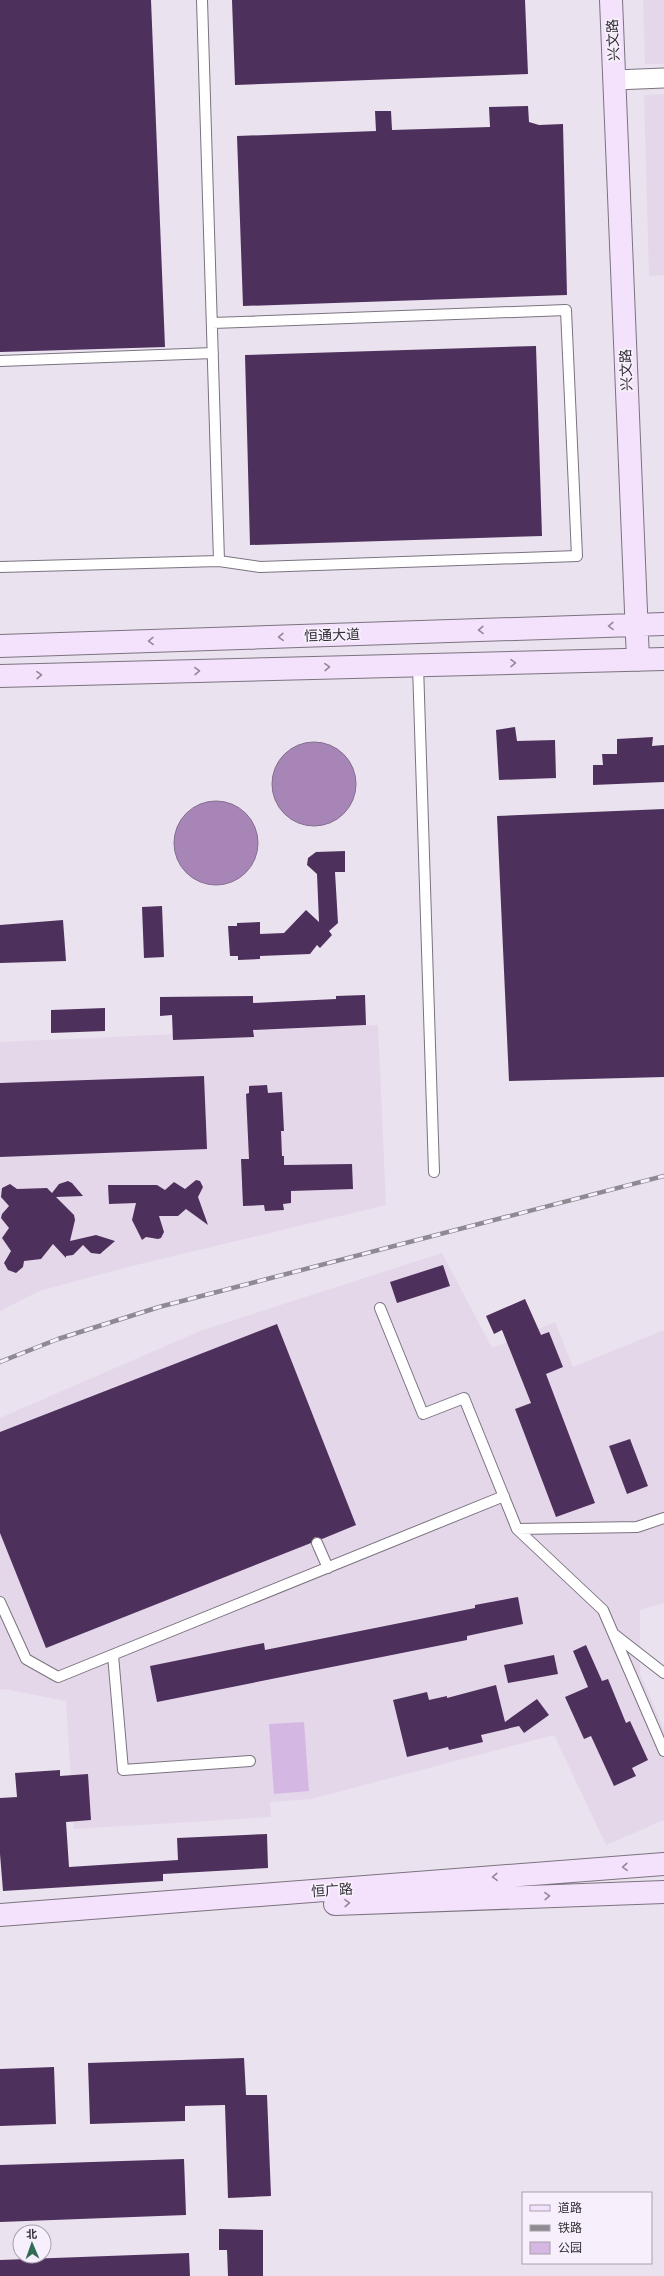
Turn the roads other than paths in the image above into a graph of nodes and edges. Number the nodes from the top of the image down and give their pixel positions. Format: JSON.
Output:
{"nodes":[{"id":1,"x":202,"y":0,"type":"edge"},
{"id":2,"x":611,"y":0,"type":"edge"},
{"id":3,"x":664,"y":78,"type":"edge"},
{"id":4,"x":614,"y":80,"type":"junction"},
{"id":5,"x":212,"y":323,"type":"junction"},
{"id":6,"x":213,"y":353,"type":"junction"},
{"id":7,"x":0,"y":361,"type":"edge"},
{"id":8,"x":219,"y":561,"type":"junction"},
{"id":9,"x":0,"y":567,"type":"edge"},
{"id":10,"x":664,"y":624,"type":"edge"},
{"id":11,"x":637,"y":625,"type":"junction"},
{"id":12,"x":0,"y":646,"type":"edge"},
{"id":13,"x":664,"y":659,"type":"edge"},
{"id":14,"x":638,"y":660,"type":"junction"},
{"id":15,"x":418,"y":665,"type":"junction"},
{"id":16,"x":0,"y":676,"type":"edge"},
{"id":17,"x":434,"y":1172,"type":"dead end"},
{"id":18,"x":380,"y":1308,"type":"dead end"},
{"id":19,"x":504,"y":1496,"type":"junction"},
{"id":20,"x":664,"y":1518,"type":"edge"},
{"id":21,"x":517,"y":1529,"type":"junction"},
{"id":22,"x":317,"y":1543,"type":"dead end"},
{"id":23,"x":328,"y":1568,"type":"junction"},
{"id":24,"x":0,"y":1602,"type":"edge"},
{"id":25,"x":614,"y":1634,"type":"junction"},
{"id":26,"x":113,"y":1655,"type":"junction"},
{"id":27,"x":664,"y":1673,"type":"edge"},
{"id":28,"x":664,"y":1752,"type":"edge"},
{"id":29,"x":250,"y":1761,"type":"dead end"},
{"id":30,"x":664,"y":1864,"type":"edge"},
{"id":31,"x":664,"y":1892,"type":"edge"},
{"id":32,"x":0,"y":1916,"type":"edge"}],
"edges":[{"from":1,"to":5,"type":"lane"},
{"from":2,"to":4,"type":"street","name":"兴文路"},
{"from":3,"to":4,"type":"street","name":"兴文路"},
{"from":4,"to":11,"type":"street","name":"兴文路"},
{"from":5,"to":6,"type":"lane"},
{"from":5,"to":8,"type":"lane"},
{"from":6,"to":7,"type":"lane"},
{"from":6,"to":8,"type":"lane"},
{"from":8,"to":9,"type":"lane"},
{"from":10,"to":11,"type":"street","name":"恒通大道"},
{"from":11,"to":12,"type":"street","name":"恒通大道","one_way":true},
{"from":11,"to":14,"type":"street","name":"兴文路"},
{"from":13,"to":14,"type":"street"},
{"from":15,"to":14,"type":"street","one_way":true},
{"from":16,"to":15,"type":"street","one_way":true},
{"from":15,"to":17,"type":"lane"},
{"from":18,"to":19,"type":"lane"},
{"from":19,"to":21,"type":"lane"},
{"from":19,"to":23,"type":"lane"},
{"from":20,"to":21,"type":"lane"},
{"from":21,"to":25,"type":"lane"},
{"from":22,"to":23,"type":"lane"},
{"from":23,"to":26,"type":"lane"},
{"from":24,"to":26,"type":"lane"},
{"from":25,"to":27,"type":"lane"},
{"from":25,"to":28,"type":"lane"},
{"from":26,"to":29,"type":"lane"},
{"from":30,"to":32,"type":"street","name":"恒广路","one_way":true},
{"from":32,"to":31,"type":"street","name":"恒广路","one_way":true}]}
